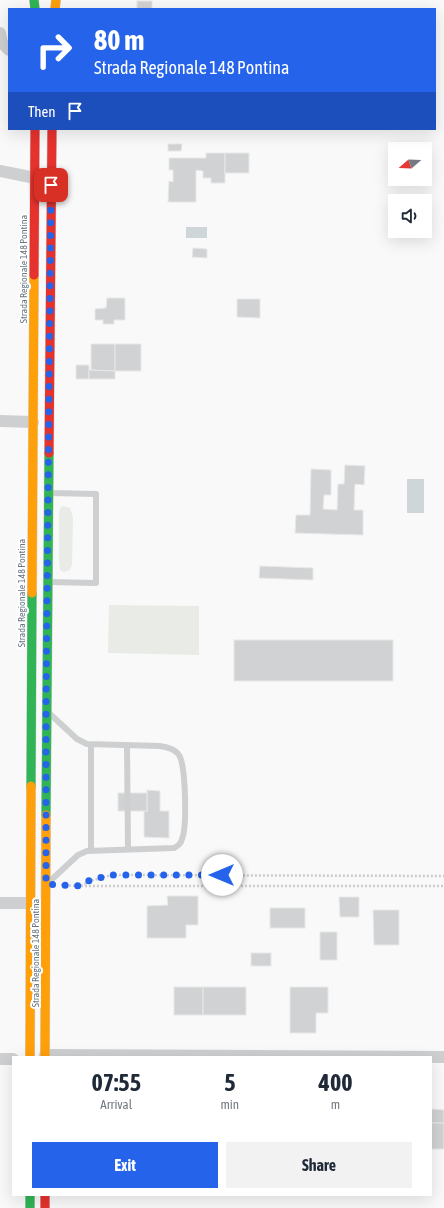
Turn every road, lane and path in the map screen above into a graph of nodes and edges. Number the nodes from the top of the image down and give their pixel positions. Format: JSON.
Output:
{"nodes":[{"id":1,"x":0,"y":33,"type":"edge"},
{"id":2,"x":8,"y":49,"type":"edge"},
{"id":3,"x":35,"y":130,"type":"edge"},
{"id":4,"x":52,"y":130,"type":"edge"},
{"id":5,"x":0,"y":170,"type":"edge"},
{"id":6,"x":35,"y":178,"type":"junction"},
{"id":7,"x":0,"y":422,"type":"edge"},
{"id":8,"x":33,"y":422,"type":"junction"},
{"id":9,"x":49,"y":493,"type":"junction"},
{"id":10,"x":48,"y":582,"type":"junction"},
{"id":11,"x":46,"y":710,"type":"junction"},
{"id":12,"x":91,"y":745,"type":"junction"},
{"id":13,"x":127,"y":746,"type":"junction"},
{"id":14,"x":128,"y":849,"type":"junction"},
{"id":15,"x":91,"y":850,"type":"junction"},
{"id":16,"x":444,"y":876,"type":"edge"},
{"id":17,"x":46,"y":884,"type":"junction"},
{"id":18,"x":80,"y":886,"type":"junction"},
{"id":19,"x":444,"y":886,"type":"edge"},
{"id":20,"x":0,"y":903,"type":"edge"},
{"id":21,"x":31,"y":903,"type":"junction"},
{"id":22,"x":30,"y":1056,"type":"edge"},
{"id":23,"x":45,"y":1056,"type":"edge"},
{"id":24,"x":432,"y":1057,"type":"edge"},
{"id":25,"x":444,"y":1057,"type":"edge"},
{"id":26,"x":0,"y":1059,"type":"edge"},
{"id":27,"x":12,"y":1059,"type":"edge"},
{"id":28,"x":30,"y":1196,"type":"edge"},
{"id":29,"x":45,"y":1196,"type":"edge"},
{"id":30,"x":30,"y":1208,"type":"edge"},
{"id":31,"x":44,"y":1208,"type":"edge"}],
"edges":[{"from":1,"to":2,"type":"street"},
{"from":3,"to":6,"type":"main road","name":"Strada Regionale 148 Pontina"},
{"from":4,"to":9,"type":"main road","name":"Strada Regionale 148 Pontina"},
{"from":5,"to":6,"type":"street"},
{"from":6,"to":8,"type":"main road","name":"Strada Regionale 148 Pontina"},
{"from":7,"to":8,"type":"street"},
{"from":8,"to":21,"type":"main road","name":"Strada Regionale 148 Pontina"},
{"from":9,"to":10,"type":"main road","name":"Strada Regionale 148 Pontina"},
{"from":9,"to":10,"type":"lane"},
{"from":10,"to":11,"type":"main road","name":"Strada Regionale 148 Pontina"},
{"from":11,"to":12,"type":"lane"},
{"from":11,"to":17,"type":"main road","name":"Strada Regionale 148 Pontina"},
{"from":12,"to":13,"type":"lane"},
{"from":12,"to":15,"type":"lane"},
{"from":13,"to":14,"type":"lane"},
{"from":13,"to":14,"type":"lane"},
{"from":14,"to":15,"type":"lane"},
{"from":15,"to":17,"type":"lane"},
{"from":16,"to":18,"type":"path"},
{"from":17,"to":18,"type":"path"},
{"from":17,"to":23,"type":"main road","name":"Strada Regionale 148 Pontina"},
{"from":18,"to":19,"type":"path"},
{"from":20,"to":21,"type":"street"},
{"from":21,"to":22,"type":"main road","name":"Strada Regionale 148 Pontina"},
{"from":24,"to":25,"type":"street"},
{"from":26,"to":27,"type":"street"},
{"from":28,"to":30,"type":"main road"},
{"from":29,"to":31,"type":"main road"}]}
